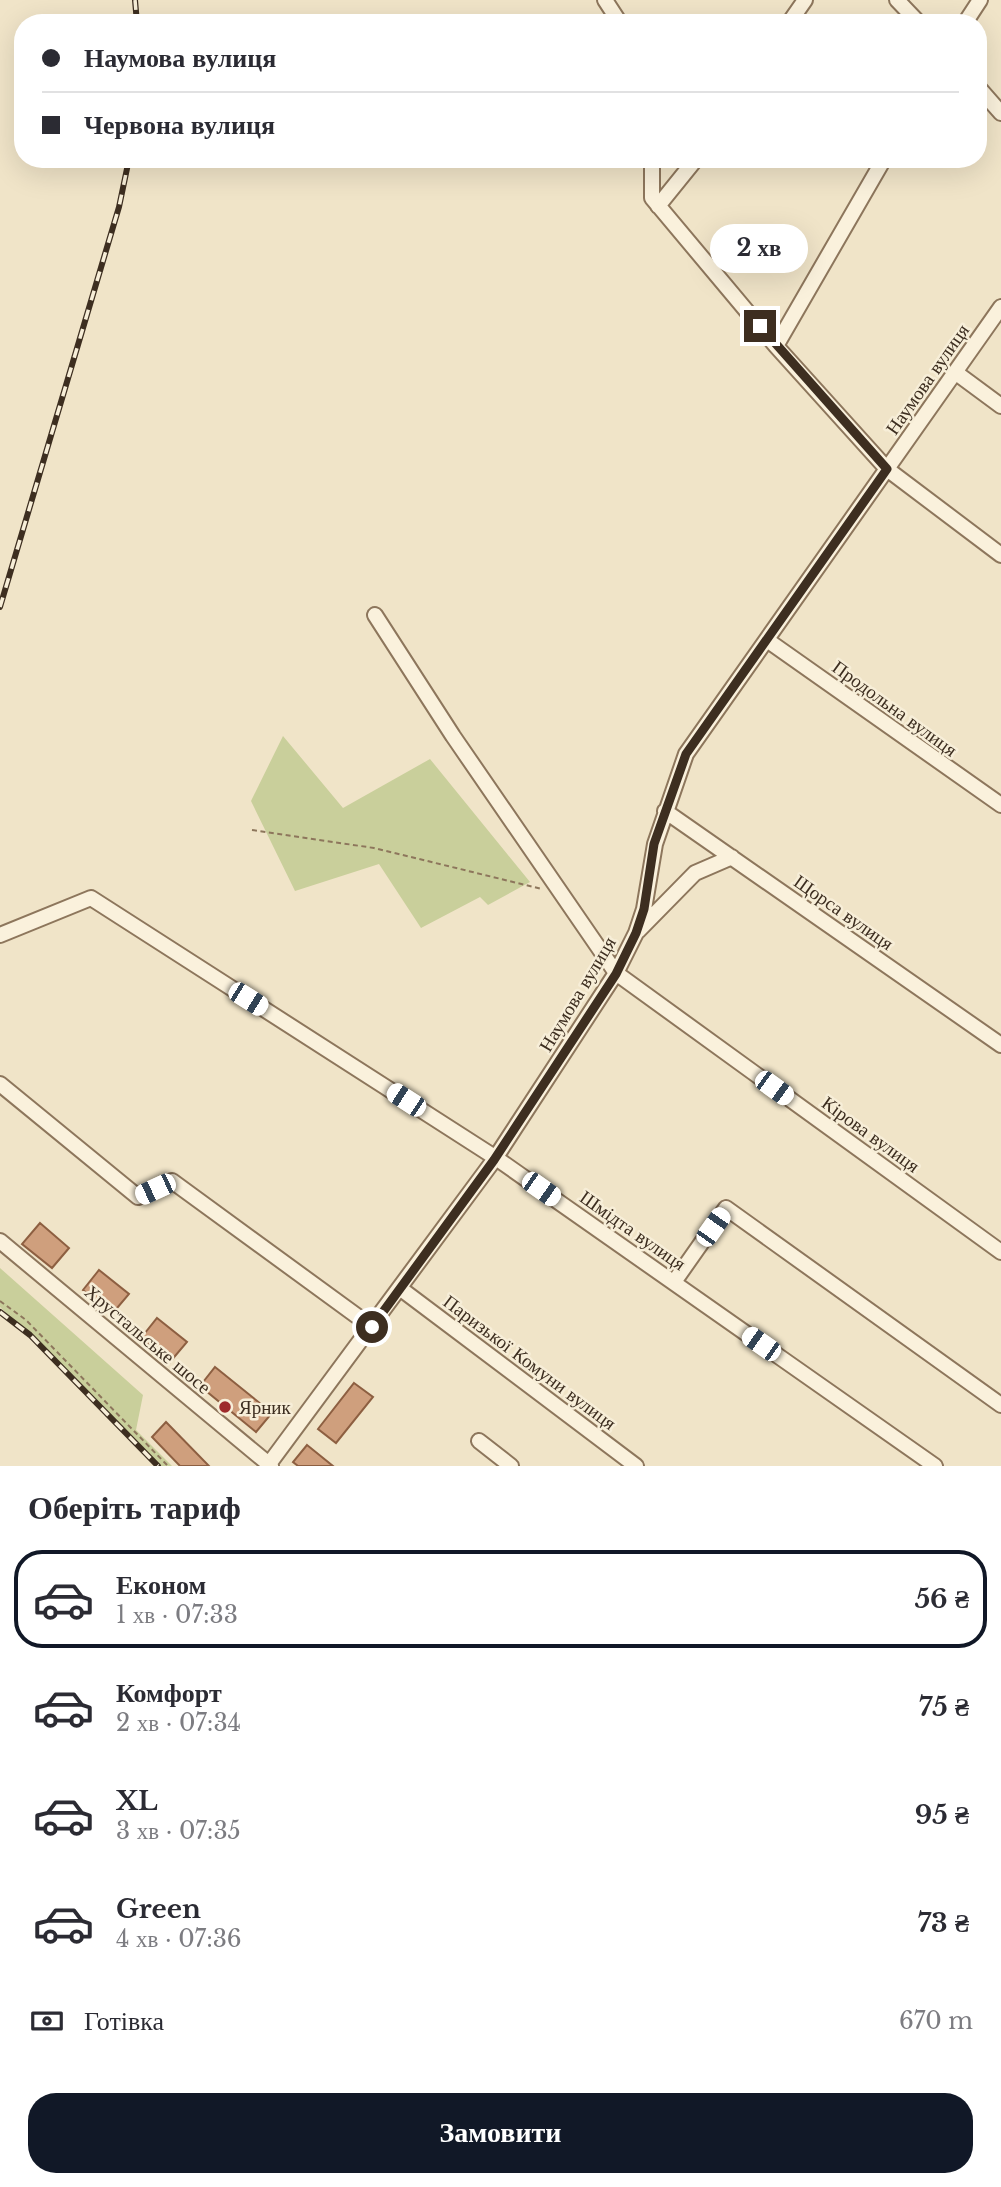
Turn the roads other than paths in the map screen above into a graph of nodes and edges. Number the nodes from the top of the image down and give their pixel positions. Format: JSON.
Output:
{"nodes":[{"id":1,"x":897,"y":0,"type":"edge"},
{"id":2,"x":910,"y":14,"type":"edge"},
{"id":3,"x":987,"y":97,"type":"edge"},
{"id":4,"x":1001,"y":113,"type":"edge"},
{"id":5,"x":652,"y":168,"type":"edge"},
{"id":6,"x":689,"y":168,"type":"edge"},
{"id":7,"x":879,"y":168,"type":"edge"},
{"id":8,"x":659,"y":206,"type":"junction"},
{"id":9,"x":1001,"y":307,"type":"edge"},
{"id":10,"x":776,"y":346,"type":"junction"},
{"id":11,"x":955,"y":372,"type":"junction"},
{"id":12,"x":1001,"y":406,"type":"edge"},
{"id":13,"x":887,"y":469,"type":"junction"},
{"id":14,"x":1001,"y":555,"type":"edge"},
{"id":15,"x":375,"y":615,"type":"dead end"},
{"id":16,"x":767,"y":640,"type":"junction"},
{"id":17,"x":1001,"y":806,"type":"edge"},
{"id":18,"x":665,"y":811,"type":"junction"},
{"id":19,"x":732,"y":857,"type":"junction"},
{"id":20,"x":636,"y":933,"type":"junction"},
{"id":21,"x":0,"y":934,"type":"edge"},
{"id":22,"x":616,"y":974,"type":"junction"},
{"id":23,"x":1001,"y":1045,"type":"edge"},
{"id":24,"x":0,"y":1084,"type":"edge"},
{"id":25,"x":496,"y":1158,"type":"junction"},
{"id":26,"x":0,"y":1241,"type":"edge"},
{"id":27,"x":1001,"y":1252,"type":"edge"},
{"id":28,"x":674,"y":1282,"type":"junction"},
{"id":29,"x":401,"y":1289,"type":"junction"},
{"id":30,"x":372,"y":1327,"type":"junction"},
{"id":31,"x":1001,"y":1405,"type":"edge"},
{"id":32,"x":479,"y":1441,"type":"dead end"},
{"id":33,"x":270,"y":1465,"type":"edge"},
{"id":34,"x":511,"y":1466,"type":"edge"},
{"id":35,"x":636,"y":1466,"type":"edge"},
{"id":36,"x":935,"y":1466,"type":"edge"}],
"edges":[{"from":1,"to":2,"type":"street"},
{"from":3,"to":4,"type":"street"},
{"from":5,"to":8,"type":"street"},
{"from":6,"to":8,"type":"street"},
{"from":7,"to":10,"type":"street"},
{"from":8,"to":10,"type":"street"},
{"from":9,"to":11,"type":"street","name":"Наумова вулиця"},
{"from":10,"to":13,"type":"street"},
{"from":11,"to":12,"type":"street"},
{"from":11,"to":13,"type":"street","name":"Наумова вулиця"},
{"from":13,"to":14,"type":"street"},
{"from":13,"to":16,"type":"street","name":"Наумова вулиця"},
{"from":15,"to":22,"type":"street","name":"Кірова вулиця"},
{"from":16,"to":17,"type":"street","name":"Продольна вулиця"},
{"from":16,"to":18,"type":"street","name":"Наумова вулиця"},
{"from":18,"to":19,"type":"street","name":"Щорса вулиця"},
{"from":18,"to":20,"type":"street","name":"Наумова вулиця"},
{"from":19,"to":20,"type":"street"},
{"from":19,"to":23,"type":"street","name":"Щорса вулиця"},
{"from":20,"to":22,"type":"street","name":"Наумова вулиця"},
{"from":21,"to":25,"type":"street","name":"Шмідта вулиця"},
{"from":22,"to":25,"type":"street","name":"Наумова вулиця"},
{"from":22,"to":27,"type":"street","name":"Кірова вулиця"},
{"from":24,"to":30,"type":"street"},
{"from":25,"to":28,"type":"street","name":"Шмідта вулиця"},
{"from":25,"to":29,"type":"street","name":"Наумова вулиця"},
{"from":26,"to":33,"type":"street","name":"Хрустальське шосе"},
{"from":28,"to":31,"type":"street"},
{"from":28,"to":36,"type":"street","name":"Шмідта вулиця"},
{"from":29,"to":30,"type":"street","name":"Наумова вулиця"},
{"from":29,"to":35,"type":"street","name":"Паризької Комуни вулиця"},
{"from":30,"to":33,"type":"street","name":"Наумова вулиця"},
{"from":32,"to":34,"type":"street"}]}
